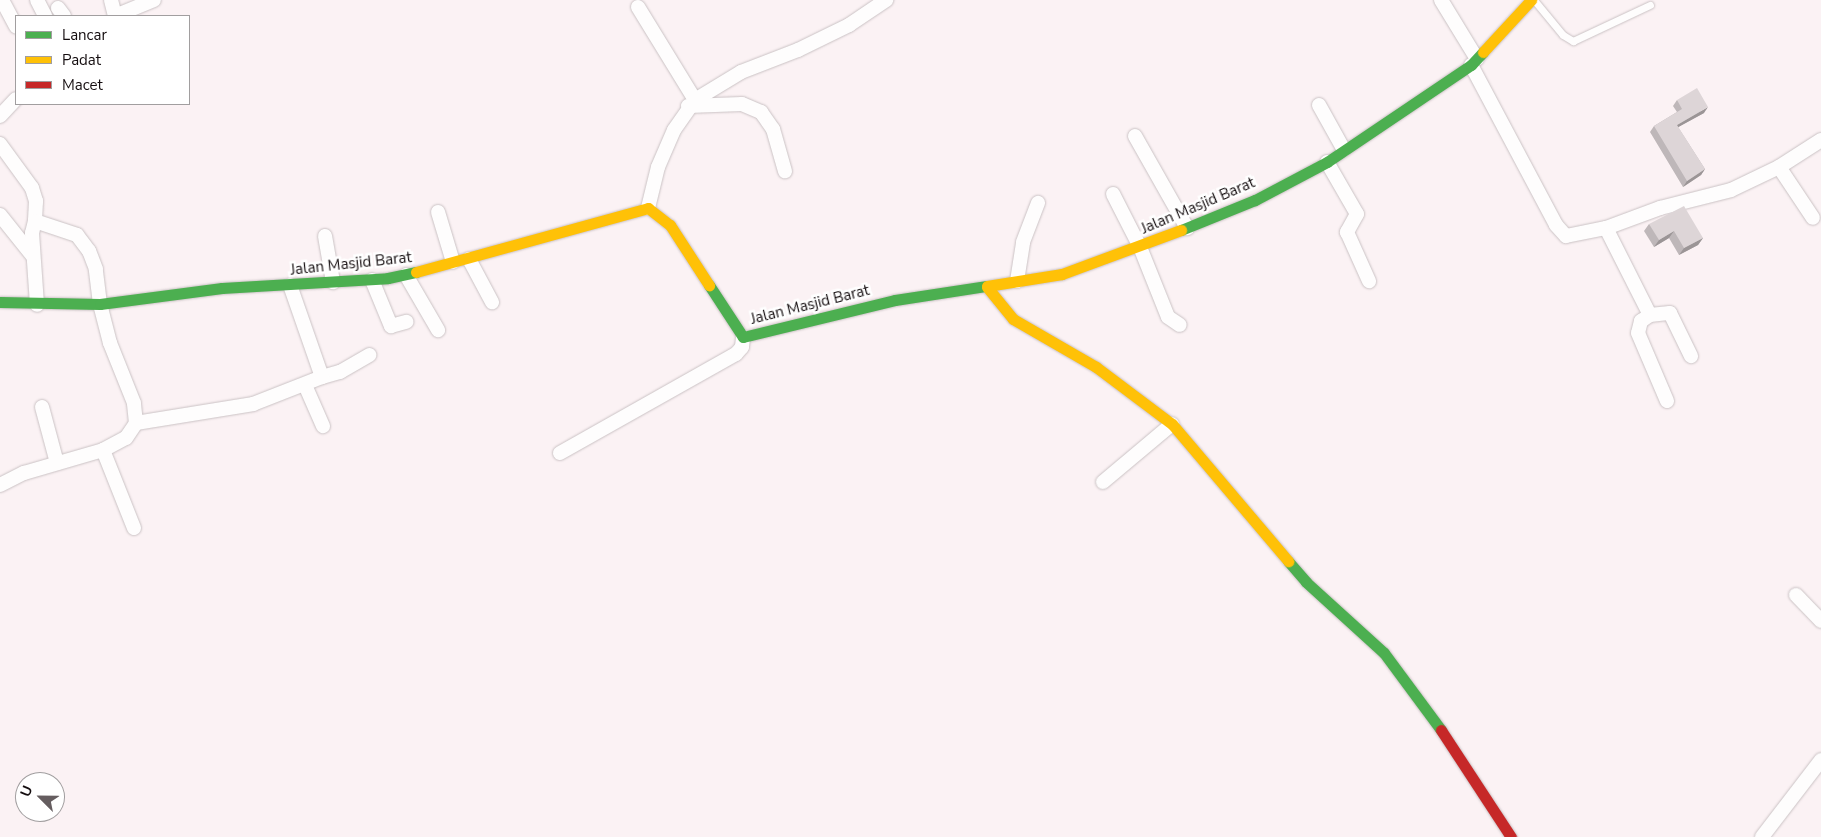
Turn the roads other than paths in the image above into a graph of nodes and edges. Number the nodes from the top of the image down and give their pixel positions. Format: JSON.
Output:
{"nodes":[{"id":1,"x":2,"y":0,"type":"edge"},
{"id":2,"x":37,"y":0,"type":"edge"},
{"id":3,"x":111,"y":0,"type":"edge"},
{"id":4,"x":154,"y":0,"type":"edge"},
{"id":5,"x":886,"y":0,"type":"edge"},
{"id":6,"x":1441,"y":0,"type":"edge"},
{"id":7,"x":1533,"y":0,"type":"edge"},
{"id":8,"x":1650,"y":5,"type":"dead end"},
{"id":9,"x":638,"y":7,"type":"dead end"},
{"id":10,"x":44,"y":15,"type":"edge"},
{"id":11,"x":115,"y":15,"type":"edge"},
{"id":12,"x":117,"y":15,"type":"edge"},
{"id":13,"x":15,"y":24,"type":"edge"},
{"id":14,"x":1474,"y":62,"type":"junction"},
{"id":15,"x":15,"y":100,"type":"edge"},
{"id":16,"x":692,"y":103,"type":"junction"},
{"id":17,"x":1318,"y":105,"type":"dead end"},
{"id":18,"x":0,"y":116,"type":"edge"},
{"id":19,"x":1135,"y":136,"type":"dead end"},
{"id":20,"x":1821,"y":140,"type":"edge"},
{"id":21,"x":0,"y":144,"type":"edge"},
{"id":22,"x":1344,"y":150,"type":"junction"},
{"id":23,"x":1327,"y":162,"type":"junction"},
{"id":24,"x":1779,"y":167,"type":"junction"},
{"id":25,"x":785,"y":172,"type":"dead end"},
{"id":26,"x":1113,"y":194,"type":"dead end"},
{"id":27,"x":1038,"y":202,"type":"dead end"},
{"id":28,"x":648,"y":208,"type":"junction"},
{"id":29,"x":438,"y":212,"type":"dead end"},
{"id":30,"x":0,"y":215,"type":"edge"},
{"id":31,"x":1813,"y":218,"type":"dead end"},
{"id":32,"x":36,"y":221,"type":"junction"},
{"id":33,"x":1187,"y":228,"type":"junction"},
{"id":34,"x":1606,"y":228,"type":"junction"},
{"id":35,"x":326,"y":236,"type":"dead end"},
{"id":36,"x":1140,"y":247,"type":"junction"},
{"id":37,"x":32,"y":255,"type":"junction"},
{"id":38,"x":469,"y":259,"type":"junction"},
{"id":39,"x":453,"y":262,"type":"junction"},
{"id":40,"x":406,"y":275,"type":"junction"},
{"id":41,"x":372,"y":280,"type":"junction"},
{"id":42,"x":1017,"y":281,"type":"junction"},
{"id":43,"x":332,"y":282,"type":"junction"},
{"id":44,"x":1369,"y":282,"type":"dead end"},
{"id":45,"x":290,"y":285,"type":"junction"},
{"id":46,"x":987,"y":287,"type":"junction"},
{"id":47,"x":0,"y":302,"type":"edge"},
{"id":48,"x":492,"y":302,"type":"dead end"},
{"id":49,"x":100,"y":304,"type":"junction"},
{"id":50,"x":37,"y":305,"type":"junction"},
{"id":51,"x":1650,"y":314,"type":"junction"},
{"id":52,"x":406,"y":322,"type":"dead end"},
{"id":53,"x":1180,"y":325,"type":"dead end"},
{"id":54,"x":438,"y":330,"type":"dead end"},
{"id":55,"x":743,"y":337,"type":"junction"},
{"id":56,"x":369,"y":355,"type":"dead end"},
{"id":57,"x":1691,"y":356,"type":"dead end"},
{"id":58,"x":322,"y":377,"type":"junction"},
{"id":59,"x":305,"y":385,"type":"junction"},
{"id":60,"x":1667,"y":401,"type":"dead end"},
{"id":61,"x":42,"y":407,"type":"dead end"},
{"id":62,"x":136,"y":423,"type":"junction"},
{"id":63,"x":1172,"y":424,"type":"junction"},
{"id":64,"x":324,"y":426,"type":"dead end"},
{"id":65,"x":103,"y":450,"type":"junction"},
{"id":66,"x":560,"y":453,"type":"dead end"},
{"id":67,"x":57,"y":463,"type":"junction"},
{"id":68,"x":1103,"y":482,"type":"dead end"},
{"id":69,"x":0,"y":485,"type":"edge"},
{"id":70,"x":134,"y":528,"type":"dead end"},
{"id":71,"x":1796,"y":595,"type":"dead end"},
{"id":72,"x":1821,"y":620,"type":"edge"},
{"id":73,"x":1821,"y":760,"type":"edge"},
{"id":74,"x":1511,"y":837,"type":"edge"},
{"id":75,"x":1762,"y":837,"type":"edge"}],
"edges":[{"from":1,"to":13,"type":"street"},
{"from":2,"to":10,"type":"street"},
{"from":3,"to":11,"type":"street"},
{"from":4,"to":12,"type":"street"},
{"from":5,"to":16,"type":"street"},
{"from":6,"to":14,"type":"street"},
{"from":7,"to":8,"type":"lane"},
{"from":7,"to":14,"type":"street","name":"Jalan Masjid Barat"},
{"from":9,"to":16,"type":"street"},
{"from":14,"to":22,"type":"street","name":"Jalan Masjid Barat"},
{"from":14,"to":34,"type":"street"},
{"from":15,"to":18,"type":"street"},
{"from":16,"to":25,"type":"street"},
{"from":16,"to":28,"type":"street"},
{"from":17,"to":22,"type":"street"},
{"from":19,"to":33,"type":"street"},
{"from":20,"to":24,"type":"street"},
{"from":21,"to":32,"type":"street"},
{"from":22,"to":23,"type":"street","name":"Jalan Masjid Barat"},
{"from":23,"to":33,"type":"street","name":"Jalan Masjid Barat"},
{"from":23,"to":44,"type":"street"},
{"from":24,"to":31,"type":"street"},
{"from":24,"to":34,"type":"street"},
{"from":26,"to":36,"type":"street"},
{"from":27,"to":42,"type":"street"},
{"from":28,"to":38,"type":"street","name":"Jalan Masjid Barat"},
{"from":28,"to":55,"type":"street","name":"Jalan Masjid Barat"},
{"from":29,"to":39,"type":"street"},
{"from":30,"to":37,"type":"street"},
{"from":32,"to":37,"type":"street"},
{"from":32,"to":49,"type":"street"},
{"from":33,"to":36,"type":"street","name":"Jalan Masjid Barat"},
{"from":34,"to":51,"type":"street"},
{"from":35,"to":43,"type":"street"},
{"from":36,"to":42,"type":"street","name":"Jalan Masjid Barat"},
{"from":36,"to":53,"type":"street"},
{"from":37,"to":50,"type":"street"},
{"from":38,"to":39,"type":"street","name":"Jalan Masjid Barat"},
{"from":38,"to":48,"type":"street"},
{"from":39,"to":40,"type":"street","name":"Jalan Masjid Barat"},
{"from":40,"to":41,"type":"street","name":"Jalan Masjid Barat"},
{"from":40,"to":54,"type":"street"},
{"from":41,"to":43,"type":"street","name":"Jalan Masjid Barat"},
{"from":41,"to":52,"type":"street"},
{"from":42,"to":46,"type":"street","name":"Jalan Masjid Barat"},
{"from":43,"to":45,"type":"street","name":"Jalan Masjid Barat"},
{"from":45,"to":49,"type":"street","name":"Jalan Masjid Barat"},
{"from":45,"to":58,"type":"street"},
{"from":46,"to":55,"type":"street","name":"Jalan Masjid Barat"},
{"from":46,"to":63,"type":"street"},
{"from":47,"to":50,"type":"street","name":"Jalan Masjid Barat"},
{"from":49,"to":50,"type":"street","name":"Jalan Masjid Barat"},
{"from":49,"to":62,"type":"street"},
{"from":51,"to":57,"type":"street"},
{"from":51,"to":60,"type":"street"},
{"from":55,"to":66,"type":"street"},
{"from":56,"to":58,"type":"street"},
{"from":58,"to":59,"type":"street"},
{"from":59,"to":62,"type":"street"},
{"from":59,"to":64,"type":"street"},
{"from":61,"to":67,"type":"street"},
{"from":62,"to":65,"type":"street"},
{"from":63,"to":68,"type":"street"},
{"from":63,"to":74,"type":"street"},
{"from":65,"to":67,"type":"street"},
{"from":65,"to":70,"type":"street"},
{"from":67,"to":69,"type":"street"},
{"from":71,"to":72,"type":"street"},
{"from":73,"to":75,"type":"street"}]}
